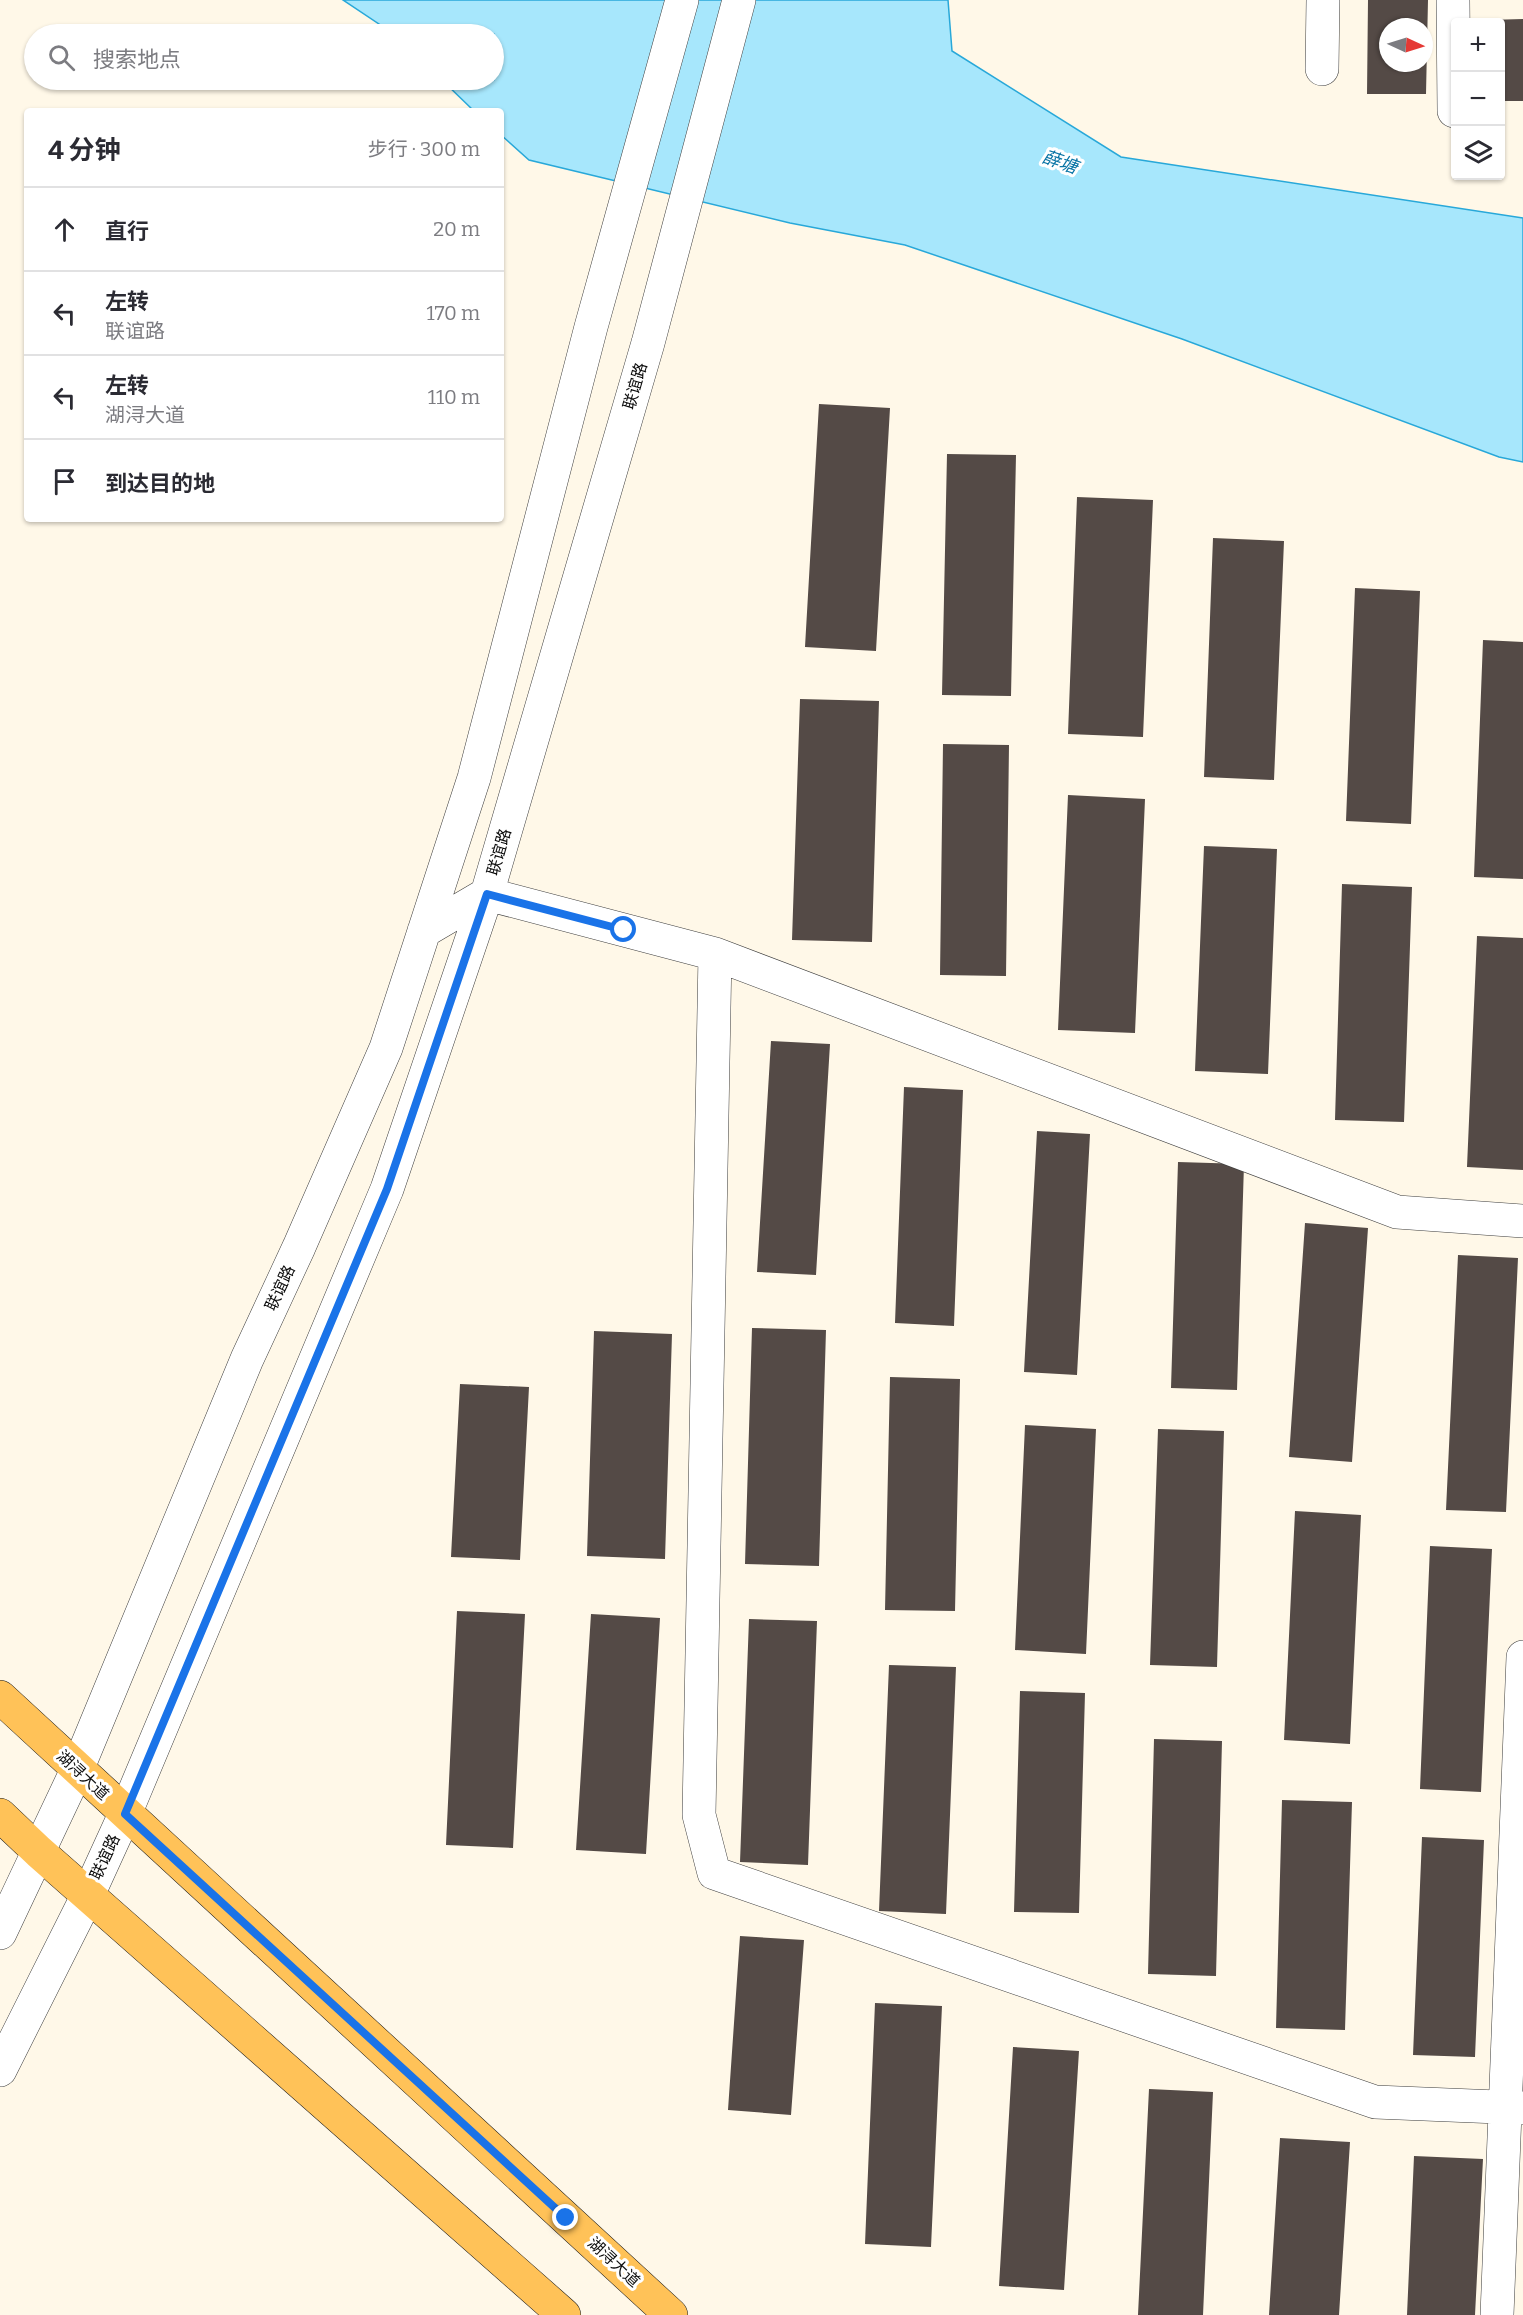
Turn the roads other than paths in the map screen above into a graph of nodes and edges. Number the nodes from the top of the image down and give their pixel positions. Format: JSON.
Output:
{"nodes":[{"id":1,"x":682,"y":0,"type":"edge"},
{"id":2,"x":739,"y":0,"type":"edge"},
{"id":3,"x":1323,"y":0,"type":"edge"},
{"id":4,"x":1454,"y":0,"type":"edge"},
{"id":5,"x":1322,"y":69,"type":"dead end"},
{"id":6,"x":1454,"y":72,"type":"edge"},
{"id":7,"x":487,"y":894,"type":"junction"},
{"id":8,"x":424,"y":931,"type":"junction"},
{"id":9,"x":715,"y":954,"type":"junction"},
{"id":10,"x":1523,"y":1221,"type":"edge"},
{"id":11,"x":1523,"y":1657,"type":"edge"},
{"id":12,"x":0,"y":1697,"type":"edge"},
{"id":13,"x":77,"y":1770,"type":"junction"},
{"id":14,"x":125,"y":1814,"type":"junction"},
{"id":15,"x":0,"y":1815,"type":"edge"},
{"id":16,"x":39,"y":1852,"type":"junction"},
{"id":17,"x":88,"y":1895,"type":"junction"},
{"id":18,"x":0,"y":1933,"type":"edge"},
{"id":19,"x":0,"y":2070,"type":"edge"},
{"id":20,"x":1514,"y":2108,"type":"edge"},
{"id":21,"x":564,"y":2315,"type":"edge"},
{"id":22,"x":671,"y":2315,"type":"edge"},
{"id":23,"x":1497,"y":2315,"type":"edge"}],
"edges":[{"from":1,"to":8,"type":"street","name":"联谊路"},
{"from":2,"to":7,"type":"street","name":"联谊路"},
{"from":3,"to":5,"type":"street"},
{"from":4,"to":6,"type":"street"},
{"from":7,"to":8,"type":"street"},
{"from":7,"to":9,"type":"street"},
{"from":7,"to":14,"type":"street","name":"联谊路"},
{"from":8,"to":13,"type":"street","name":"联谊路"},
{"from":9,"to":10,"type":"street"},
{"from":9,"to":20,"type":"street"},
{"from":11,"to":20,"type":"street"},
{"from":12,"to":13,"type":"main road","name":"湖浔大道"},
{"from":13,"to":14,"type":"main road","name":"湖浔大道"},
{"from":13,"to":16,"type":"street","name":"联谊路"},
{"from":14,"to":17,"type":"street","name":"联谊路"},
{"from":14,"to":22,"type":"main road","name":"湖浔大道"},
{"from":15,"to":16,"type":"main road"},
{"from":16,"to":17,"type":"main road"},
{"from":16,"to":18,"type":"street","name":"联谊路"},
{"from":17,"to":19,"type":"street","name":"联谊路"},
{"from":17,"to":21,"type":"main road"},
{"from":20,"to":23,"type":"street"}]}
